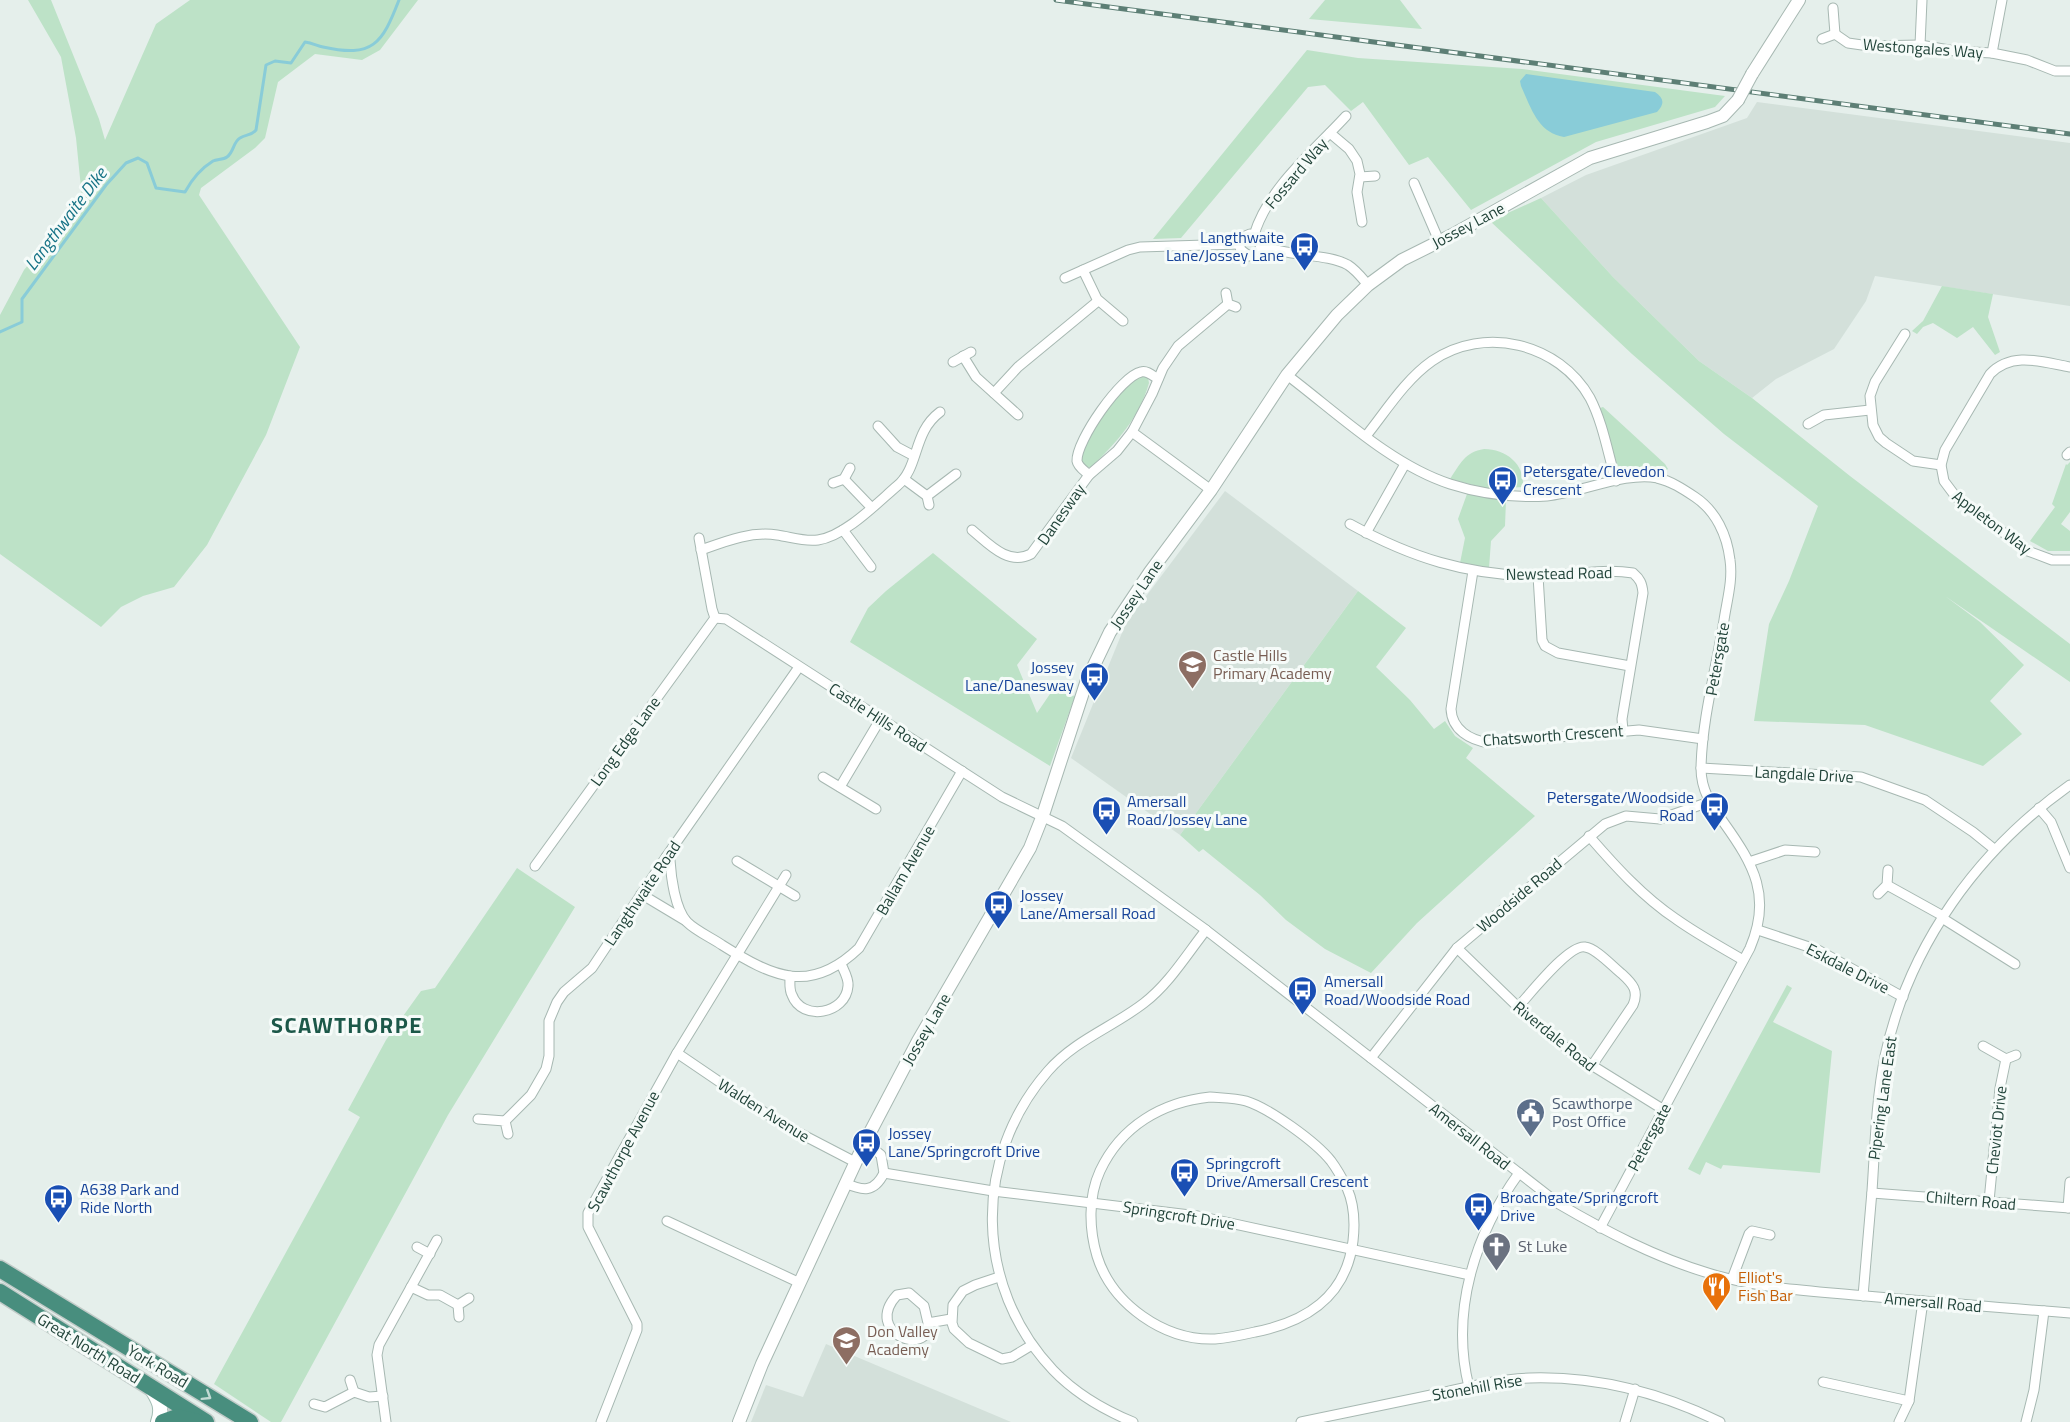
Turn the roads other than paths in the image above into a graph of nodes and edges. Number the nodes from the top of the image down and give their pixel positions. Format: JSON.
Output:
{"nodes":[{"id":1,"x":1798,"y":0,"type":"edge"},
{"id":2,"x":1924,"y":0,"type":"edge"},
{"id":3,"x":2002,"y":0,"type":"edge"},
{"id":4,"x":1833,"y":8,"type":"dead end"},
{"id":5,"x":1834,"y":34,"type":"junction"},
{"id":6,"x":1821,"y":39,"type":"dead end"},
{"id":7,"x":1920,"y":45,"type":"junction"},
{"id":8,"x":1992,"y":52,"type":"junction"},
{"id":9,"x":2070,"y":71,"type":"edge"},
{"id":10,"x":1346,"y":116,"type":"dead end"},
{"id":11,"x":1330,"y":133,"type":"junction"},
{"id":12,"x":1375,"y":176,"type":"dead end"},
{"id":13,"x":1360,"y":177,"type":"junction"},
{"id":14,"x":1414,"y":183,"type":"dead end"},
{"id":15,"x":1362,"y":222,"type":"dead end"},
{"id":16,"x":1254,"y":235,"type":"junction"},
{"id":17,"x":1440,"y":242,"type":"junction"},
{"id":18,"x":1239,"y":244,"type":"junction"},
{"id":19,"x":1261,"y":245,"type":"junction"},
{"id":20,"x":1083,"y":270,"type":"junction"},
{"id":21,"x":1065,"y":278,"type":"dead end"},
{"id":22,"x":1368,"y":285,"type":"junction"},
{"id":23,"x":1226,"y":293,"type":"dead end"},
{"id":24,"x":1098,"y":301,"type":"junction"},
{"id":25,"x":1123,"y":321,"type":"dead end"},
{"id":26,"x":1905,"y":334,"type":"dead end"},
{"id":27,"x":953,"y":362,"type":"dead end"},
{"id":28,"x":2070,"y":367,"type":"edge"},
{"id":29,"x":1287,"y":375,"type":"junction"},
{"id":30,"x":1158,"y":379,"type":"junction"},
{"id":31,"x":994,"y":393,"type":"junction"},
{"id":32,"x":1870,"y":410,"type":"junction"},
{"id":33,"x":939,"y":412,"type":"dead end"},
{"id":34,"x":1018,"y":415,"type":"dead end"},
{"id":35,"x":1808,"y":424,"type":"dead end"},
{"id":36,"x":878,"y":426,"type":"dead end"},
{"id":37,"x":1132,"y":432,"type":"junction"},
{"id":38,"x":1366,"y":436,"type":"junction"},
{"id":39,"x":914,"y":456,"type":"junction"},
{"id":40,"x":1405,"y":464,"type":"junction"},
{"id":41,"x":1941,"y":465,"type":"junction"},
{"id":42,"x":850,"y":468,"type":"dead end"},
{"id":43,"x":956,"y":474,"type":"dead end"},
{"id":44,"x":1089,"y":475,"type":"junction"},
{"id":45,"x":844,"y":479,"type":"junction"},
{"id":46,"x":904,"y":479,"type":"junction"},
{"id":47,"x":1616,"y":481,"type":"junction"},
{"id":48,"x":833,"y":483,"type":"dead end"},
{"id":49,"x":1211,"y":490,"type":"junction"},
{"id":50,"x":871,"y":507,"type":"junction"},
{"id":51,"x":1350,"y":524,"type":"dead end"},
{"id":52,"x":843,"y":530,"type":"junction"},
{"id":53,"x":972,"y":530,"type":"dead end"},
{"id":54,"x":1366,"y":533,"type":"junction"},
{"id":55,"x":699,"y":538,"type":"dead end"},
{"id":56,"x":701,"y":550,"type":"junction"},
{"id":57,"x":2070,"y":560,"type":"edge"},
{"id":58,"x":871,"y":567,"type":"dead end"},
{"id":59,"x":1473,"y":571,"type":"junction"},
{"id":60,"x":1538,"y":576,"type":"junction"},
{"id":61,"x":715,"y":618,"type":"junction"},
{"id":62,"x":1630,"y":666,"type":"junction"},
{"id":63,"x":799,"y":667,"type":"junction"},
{"id":64,"x":880,"y":718,"type":"junction"},
{"id":65,"x":1623,"y":731,"type":"junction"},
{"id":66,"x":1703,"y":739,"type":"junction"},
{"id":67,"x":1701,"y":768,"type":"junction"},
{"id":68,"x":962,"y":771,"type":"junction"},
{"id":69,"x":823,"y":777,"type":"dead end"},
{"id":70,"x":2070,"y":785,"type":"edge"},
{"id":71,"x":840,"y":787,"type":"junction"},
{"id":72,"x":1709,"y":802,"type":"junction"},
{"id":73,"x":2040,"y":808,"type":"junction"},
{"id":74,"x":876,"y":809,"type":"dead end"},
{"id":75,"x":1043,"y":816,"type":"junction"},
{"id":76,"x":1589,"y":836,"type":"junction"},
{"id":77,"x":1994,"y":849,"type":"junction"},
{"id":78,"x":1815,"y":852,"type":"dead end"},
{"id":79,"x":666,"y":857,"type":"junction"},
{"id":80,"x":737,"y":861,"type":"dead end"},
{"id":81,"x":1749,"y":862,"type":"junction"},
{"id":82,"x":535,"y":866,"type":"dead end"},
{"id":83,"x":2070,"y":868,"type":"edge"},
{"id":84,"x":1888,"y":870,"type":"dead end"},
{"id":85,"x":786,"y":875,"type":"dead end"},
{"id":86,"x":1887,"y":885,"type":"junction"},
{"id":87,"x":779,"y":887,"type":"junction"},
{"id":88,"x":641,"y":894,"type":"junction"},
{"id":89,"x":1878,"y":894,"type":"dead end"},
{"id":90,"x":795,"y":896,"type":"dead end"},
{"id":91,"x":1943,"y":917,"type":"junction"},
{"id":92,"x":686,"y":921,"type":"junction"},
{"id":93,"x":1206,"y":930,"type":"junction"},
{"id":94,"x":1758,"y":930,"type":"junction"},
{"id":95,"x":1457,"y":948,"type":"junction"},
{"id":96,"x":738,"y":955,"type":"junction"},
{"id":97,"x":1743,"y":960,"type":"junction"},
{"id":98,"x":841,"y":964,"type":"junction"},
{"id":99,"x":2015,"y":964,"type":"dead end"},
{"id":100,"x":790,"y":976,"type":"junction"},
{"id":101,"x":1903,"y":997,"type":"junction"},
{"id":102,"x":1518,"y":1007,"type":"junction"},
{"id":103,"x":1983,"y":1046,"type":"dead end"},
{"id":104,"x":677,"y":1053,"type":"junction"},
{"id":105,"x":1371,"y":1059,"type":"junction"},
{"id":106,"x":1591,"y":1066,"type":"junction"},
{"id":107,"x":1664,"y":1110,"type":"junction"},
{"id":108,"x":478,"y":1119,"type":"dead end"},
{"id":109,"x":505,"y":1121,"type":"junction"},
{"id":110,"x":508,"y":1134,"type":"dead end"},
{"id":111,"x":865,"y":1142,"type":"junction"},
{"id":112,"x":855,"y":1162,"type":"junction"},
{"id":113,"x":884,"y":1173,"type":"junction"},
{"id":114,"x":1519,"y":1173,"type":"junction"},
{"id":115,"x":2070,"y":1182,"type":"edge"},
{"id":116,"x":845,"y":1183,"type":"junction"},
{"id":117,"x":993,"y":1191,"type":"junction"},
{"id":118,"x":1872,"y":1192,"type":"junction"},
{"id":119,"x":1989,"y":1201,"type":"junction"},
{"id":120,"x":1092,"y":1203,"type":"junction"},
{"id":121,"x":2069,"y":1208,"type":"edge"},
{"id":122,"x":667,"y":1221,"type":"dead end"},
{"id":123,"x":1600,"y":1228,"type":"junction"},
{"id":124,"x":1770,"y":1235,"type":"dead end"},
{"id":125,"x":438,"y":1240,"type":"dead end"},
{"id":126,"x":417,"y":1247,"type":"dead end"},
{"id":127,"x":1352,"y":1249,"type":"junction"},
{"id":128,"x":430,"y":1254,"type":"junction"},
{"id":129,"x":0,"y":1269,"type":"edge"},
{"id":130,"x":1470,"y":1275,"type":"junction"},
{"id":131,"x":999,"y":1277,"type":"junction"},
{"id":132,"x":1732,"y":1279,"type":"junction"},
{"id":133,"x":0,"y":1283,"type":"edge"},
{"id":134,"x":800,"y":1283,"type":"junction"},
{"id":135,"x":411,"y":1287,"type":"junction"},
{"id":136,"x":0,"y":1292,"type":"edge"},
{"id":137,"x":1863,"y":1296,"type":"junction"},
{"id":138,"x":469,"y":1298,"type":"dead end"},
{"id":139,"x":1923,"y":1301,"type":"junction"},
{"id":140,"x":458,"y":1305,"type":"junction"},
{"id":141,"x":67,"y":1311,"type":"junction"},
{"id":142,"x":2044,"y":1311,"type":"junction"},
{"id":143,"x":2070,"y":1313,"type":"edge"},
{"id":144,"x":459,"y":1317,"type":"dead end"},
{"id":145,"x":951,"y":1319,"type":"junction"},
{"id":146,"x":49,"y":1323,"type":"junction"},
{"id":147,"x":928,"y":1323,"type":"junction"},
{"id":148,"x":1032,"y":1345,"type":"junction"},
{"id":149,"x":134,"y":1369,"type":"junction"},
{"id":150,"x":350,"y":1380,"type":"dead end"},
{"id":151,"x":1822,"y":1382,"type":"dead end"},
{"id":152,"x":148,"y":1385,"type":"junction"},
{"id":153,"x":1469,"y":1387,"type":"junction"},
{"id":154,"x":1635,"y":1389,"type":"junction"},
{"id":155,"x":354,"y":1392,"type":"junction"},
{"id":156,"x":383,"y":1396,"type":"junction"},
{"id":157,"x":1909,"y":1401,"type":"junction"},
{"id":158,"x":177,"y":1403,"type":"junction"},
{"id":159,"x":314,"y":1404,"type":"dead end"},
{"id":160,"x":1118,"y":1419,"type":"edge"},
{"id":161,"x":158,"y":1422,"type":"edge"},
{"id":162,"x":163,"y":1422,"type":"edge"},
{"id":163,"x":199,"y":1422,"type":"edge"},
{"id":164,"x":206,"y":1422,"type":"edge"},
{"id":165,"x":250,"y":1422,"type":"edge"},
{"id":166,"x":386,"y":1422,"type":"edge"},
{"id":167,"x":601,"y":1422,"type":"edge"},
{"id":168,"x":739,"y":1422,"type":"edge"},
{"id":169,"x":1133,"y":1422,"type":"edge"},
{"id":170,"x":1301,"y":1422,"type":"edge"},
{"id":171,"x":1625,"y":1422,"type":"edge"},
{"id":172,"x":1720,"y":1422,"type":"edge"},
{"id":173,"x":1899,"y":1422,"type":"edge"},
{"id":174,"x":2026,"y":1422,"type":"edge"}],
"edges":[{"from":1,"to":17,"type":"street","name":"Jossey Lane","bridge":true},
{"from":2,"to":7,"type":"street"},
{"from":3,"to":8,"type":"street","name":"Westongales Way"},
{"from":4,"to":5,"type":"street"},
{"from":5,"to":6,"type":"street"},
{"from":5,"to":7,"type":"street","name":"Westongales Way"},
{"from":7,"to":8,"type":"street","name":"Westongales Way"},
{"from":8,"to":9,"type":"street","name":"Westongales Way"},
{"from":10,"to":11,"type":"street","name":"Fossard Way"},
{"from":11,"to":13,"type":"street"},
{"from":11,"to":16,"type":"street","name":"Fossard Way"},
{"from":12,"to":13,"type":"street"},
{"from":13,"to":15,"type":"street"},
{"from":14,"to":17,"type":"street"},
{"from":16,"to":18,"type":"street"},
{"from":16,"to":19,"type":"street"},
{"from":17,"to":22,"type":"street","name":"Jossey Lane"},
{"from":18,"to":19,"type":"street"},
{"from":18,"to":20,"type":"street"},
{"from":19,"to":22,"type":"street"},
{"from":20,"to":21,"type":"street"},
{"from":20,"to":24,"type":"street"},
{"from":22,"to":29,"type":"street","name":"Jossey Lane"},
{"from":23,"to":30,"type":"street","name":"Danesway"},
{"from":24,"to":25,"type":"street"},
{"from":24,"to":31,"type":"street"},
{"from":26,"to":32,"type":"street"},
{"from":27,"to":31,"type":"street"},
{"from":28,"to":41,"type":"street"},
{"from":29,"to":38,"type":"street","name":"Petersgate"},
{"from":29,"to":49,"type":"street","name":"Jossey Lane"},
{"from":30,"to":37,"type":"street","name":"Danesway"},
{"from":30,"to":44,"type":"street","name":"Danesway"},
{"from":31,"to":34,"type":"street"},
{"from":32,"to":35,"type":"street"},
{"from":32,"to":41,"type":"street"},
{"from":33,"to":39,"type":"street"},
{"from":36,"to":39,"type":"street"},
{"from":37,"to":44,"type":"street","name":"Danesway"},
{"from":37,"to":49,"type":"street"},
{"from":38,"to":40,"type":"street","name":"Petersgate"},
{"from":38,"to":47,"type":"street"},
{"from":39,"to":46,"type":"street"},
{"from":40,"to":47,"type":"street","name":"Petersgate"},
{"from":40,"to":54,"type":"street"},
{"from":41,"to":57,"type":"street","name":"Appleton Way"},
{"from":42,"to":45,"type":"street"},
{"from":43,"to":46,"type":"street"},
{"from":44,"to":53,"type":"street","name":"Danesway"},
{"from":45,"to":48,"type":"street"},
{"from":45,"to":50,"type":"street"},
{"from":46,"to":50,"type":"street"},
{"from":47,"to":66,"type":"street","name":"Petersgate"},
{"from":49,"to":75,"type":"street","name":"Jossey Lane"},
{"from":50,"to":52,"type":"street"},
{"from":51,"to":54,"type":"street","name":"Newstead Road"},
{"from":52,"to":56,"type":"street"},
{"from":52,"to":58,"type":"street"},
{"from":54,"to":59,"type":"street","name":"Newstead Road"},
{"from":55,"to":56,"type":"street"},
{"from":56,"to":61,"type":"street"},
{"from":59,"to":60,"type":"street","name":"Newstead Road"},
{"from":59,"to":65,"type":"street","name":"Chatsworth Crescent"},
{"from":60,"to":62,"type":"street"},
{"from":60,"to":62,"type":"street","name":"Newstead Road"},
{"from":61,"to":63,"type":"street","name":"Castle Hills Road"},
{"from":61,"to":82,"type":"street","name":"Long Edge Lane"},
{"from":62,"to":65,"type":"street","name":"Newstead Road"},
{"from":63,"to":64,"type":"street","name":"Castle Hills Road"},
{"from":63,"to":79,"type":"street","name":"Langthwaite Road"},
{"from":64,"to":68,"type":"street","name":"Castle Hills Road"},
{"from":64,"to":71,"type":"street"},
{"from":65,"to":66,"type":"street","name":"Chatsworth Crescent"},
{"from":66,"to":67,"type":"street","name":"Petersgate"},
{"from":67,"to":72,"type":"street","name":"Petersgate"},
{"from":67,"to":77,"type":"street","name":"Langdale Drive"},
{"from":68,"to":75,"type":"street","name":"Castle Hills Road"},
{"from":68,"to":98,"type":"street","name":"Ballam Avenue"},
{"from":69,"to":71,"type":"street"},
{"from":70,"to":73,"type":"street","name":"Pipering Lane East"},
{"from":71,"to":74,"type":"street"},
{"from":72,"to":76,"type":"street","name":"Woodside Road"},
{"from":72,"to":81,"type":"street","name":"Petersgate"},
{"from":73,"to":77,"type":"street","name":"Pipering Lane East"},
{"from":73,"to":83,"type":"street"},
{"from":75,"to":93,"type":"street","name":"Amersall Road"},
{"from":75,"to":111,"type":"street","name":"Jossey Lane"},
{"from":76,"to":95,"type":"street","name":"Woodside Road"},
{"from":76,"to":97,"type":"street"},
{"from":77,"to":91,"type":"street","name":"Pipering Lane East"},
{"from":78,"to":81,"type":"street"},
{"from":79,"to":88,"type":"street","name":"Langthwaite Road"},
{"from":79,"to":92,"type":"street"},
{"from":80,"to":87,"type":"street"},
{"from":81,"to":94,"type":"street","name":"Petersgate"},
{"from":84,"to":86,"type":"street"},
{"from":85,"to":87,"type":"street","name":"Scawthorpe Avenue"},
{"from":86,"to":89,"type":"street"},
{"from":86,"to":91,"type":"street"},
{"from":87,"to":90,"type":"street"},
{"from":87,"to":96,"type":"street","name":"Scawthorpe Avenue"},
{"from":88,"to":92,"type":"street","name":"Ballam Avenue"},
{"from":88,"to":109,"type":"street","name":"Langthwaite Road"},
{"from":91,"to":99,"type":"street"},
{"from":91,"to":101,"type":"street","name":"Pipering Lane East"},
{"from":92,"to":96,"type":"street","name":"Ballam Avenue"},
{"from":93,"to":105,"type":"street","name":"Amersall Road"},
{"from":93,"to":117,"type":"street"},
{"from":94,"to":97,"type":"street","name":"Petersgate"},
{"from":94,"to":101,"type":"street","name":"Eskdale Drive"},
{"from":95,"to":102,"type":"street","name":"Riverdale Road"},
{"from":95,"to":105,"type":"street","name":"Woodside Road"},
{"from":96,"to":100,"type":"street","name":"Ballam Avenue"},
{"from":96,"to":104,"type":"street","name":"Scawthorpe Avenue"},
{"from":97,"to":107,"type":"street","name":"Petersgate"},
{"from":98,"to":100,"type":"street","name":"Ballam Avenue"},
{"from":98,"to":100,"type":"street"},
{"from":101,"to":118,"type":"street","name":"Pipering Lane East"},
{"from":102,"to":106,"type":"street","name":"Riverdale Road"},
{"from":102,"to":106,"type":"street"},
{"from":103,"to":119,"type":"street","name":"Cheviot Drive"},
{"from":104,"to":112,"type":"street","name":"Walden Avenue"},
{"from":104,"to":167,"type":"street","name":"Scawthorpe Avenue"},
{"from":105,"to":114,"type":"street","name":"Amersall Road"},
{"from":106,"to":107,"type":"street","name":"Riverdale Road"},
{"from":107,"to":123,"type":"street","name":"Petersgate"},
{"from":108,"to":109,"type":"street"},
{"from":109,"to":110,"type":"street"},
{"from":111,"to":112,"type":"street","name":"Jossey Lane"},
{"from":111,"to":113,"type":"street"},
{"from":112,"to":116,"type":"street","name":"Jossey Lane"},
{"from":113,"to":116,"type":"street"},
{"from":113,"to":117,"type":"street","name":"Springcroft Drive"},
{"from":114,"to":123,"type":"street","name":"Amersall Road"},
{"from":114,"to":130,"type":"street"},
{"from":115,"to":121,"type":"street"},
{"from":116,"to":134,"type":"street","name":"Jossey Lane"},
{"from":117,"to":120,"type":"street","name":"Springcroft Drive"},
{"from":117,"to":131,"type":"street"},
{"from":118,"to":119,"type":"street","name":"Chiltern Road"},
{"from":118,"to":137,"type":"street","name":"Pipering Lane East"},
{"from":119,"to":121,"type":"street","name":"Chiltern Road"},
{"from":120,"to":127,"type":"street","name":"Springcroft Drive"},
{"from":120,"to":127,"type":"street"},
{"from":120,"to":127,"type":"street"},
{"from":122,"to":134,"type":"street"},
{"from":123,"to":132,"type":"street","name":"Amersall Road"},
{"from":124,"to":132,"type":"street"},
{"from":125,"to":128,"type":"street"},
{"from":126,"to":128,"type":"street"},
{"from":127,"to":130,"type":"street","name":"Springcroft Drive"},
{"from":128,"to":135,"type":"street"},
{"from":129,"to":141,"type":"highway","name":"Great North Road"},
{"from":130,"to":153,"type":"street"},
{"from":131,"to":145,"type":"street"},
{"from":131,"to":148,"type":"street"},
{"from":132,"to":137,"type":"street","name":"Amersall Road"},
{"from":133,"to":146,"type":"highway"},
{"from":134,"to":168,"type":"street","name":"Jossey Lane"},
{"from":135,"to":140,"type":"street"},
{"from":135,"to":156,"type":"street"},
{"from":136,"to":146,"type":"highway","name":"Great North Road"},
{"from":137,"to":139,"type":"street","name":"Amersall Road"},
{"from":138,"to":140,"type":"street"},
{"from":139,"to":142,"type":"street","name":"Amersall Road"},
{"from":139,"to":157,"type":"street"},
{"from":140,"to":144,"type":"street"},
{"from":141,"to":149,"type":"highway"},
{"from":141,"to":165,"type":"highway","name":"York Road","one_way":true},
{"from":142,"to":143,"type":"street","name":"Amersall Road"},
{"from":142,"to":174,"type":"street"},
{"from":145,"to":147,"type":"street"},
{"from":145,"to":148,"type":"street"},
{"from":146,"to":149,"type":"highway","name":"Great North Road"},
{"from":147,"to":147,"type":"street"},
{"from":148,"to":160,"type":"street"},
{"from":149,"to":152,"type":"highway","name":"Great North Road"},
{"from":149,"to":158,"type":"highway"},
{"from":150,"to":155,"type":"street"},
{"from":151,"to":157,"type":"street"},
{"from":152,"to":158,"type":"highway","name":"Great North Road"},
{"from":152,"to":161,"type":"main road"},
{"from":153,"to":154,"type":"street","name":"Stonehill Rise"},
{"from":153,"to":170,"type":"street","name":"Stonehill Rise"},
{"from":154,"to":171,"type":"street"},
{"from":154,"to":172,"type":"street","name":"Stonehill Rise"},
{"from":155,"to":156,"type":"street"},
{"from":155,"to":159,"type":"street"},
{"from":156,"to":166,"type":"street"},
{"from":157,"to":173,"type":"street"},
{"from":158,"to":162,"type":"main road"},
{"from":158,"to":164,"type":"highway","name":"York Road"},
{"from":160,"to":169,"type":"street"},
{"from":162,"to":163,"type":"highway"}]}
